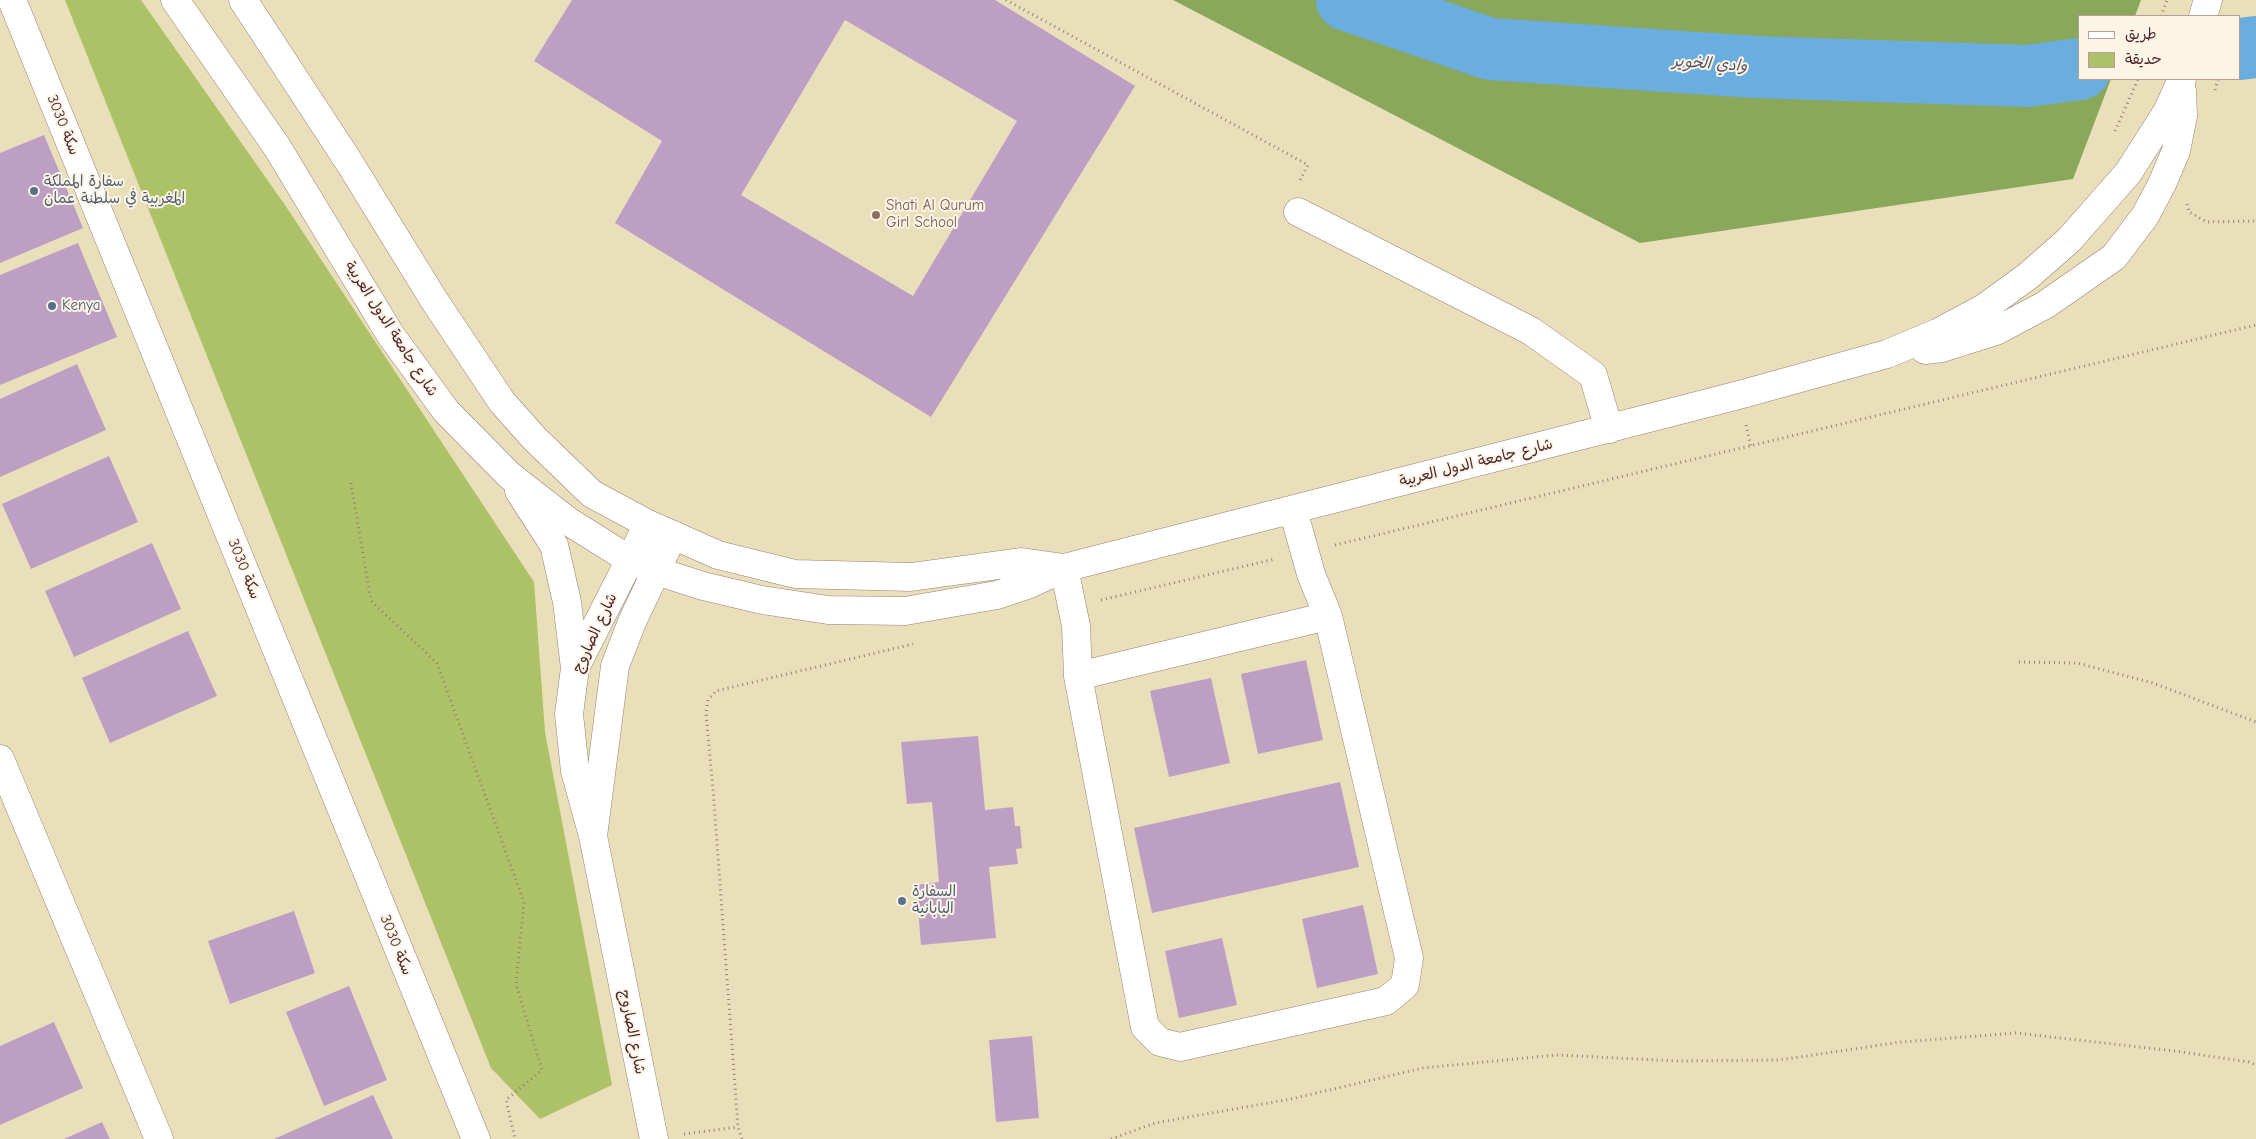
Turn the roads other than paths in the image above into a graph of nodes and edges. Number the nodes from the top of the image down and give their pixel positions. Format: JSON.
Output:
{"nodes":[{"id":1,"x":12,"y":0,"type":"edge"},
{"id":2,"x":175,"y":0,"type":"edge"},
{"id":3,"x":242,"y":0,"type":"edge"},
{"id":4,"x":2208,"y":0,"type":"edge"},
{"id":5,"x":2203,"y":15,"type":"edge"},
{"id":6,"x":2182,"y":80,"type":"edge"},
{"id":7,"x":2182,"y":80,"type":"edge"},
{"id":8,"x":2105,"y":201,"type":"junction"},
{"id":9,"x":1298,"y":212,"type":"road end"},
{"id":10,"x":2114,"y":257,"type":"junction"},
{"id":11,"x":1887,"y":354,"type":"junction"},
{"id":12,"x":1609,"y":429,"type":"junction"},
{"id":13,"x":508,"y":475,"type":"junction"},
{"id":14,"x":1293,"y":510,"type":"junction"},
{"id":15,"x":648,"y":524,"type":"junction"},
{"id":16,"x":673,"y":535,"type":"junction"},
{"id":17,"x":630,"y":560,"type":"junction"},
{"id":18,"x":1064,"y":568,"type":"junction"},
{"id":19,"x":656,"y":571,"type":"junction"},
{"id":20,"x":1328,"y":616,"type":"junction"},
{"id":21,"x":575,"y":668,"type":"junction"},
{"id":22,"x":1078,"y":676,"type":"junction"},
{"id":23,"x":0,"y":759,"type":"edge"},
{"id":24,"x":593,"y":836,"type":"junction"},
{"id":25,"x":159,"y":1139,"type":"edge"},
{"id":26,"x":476,"y":1139,"type":"edge"},
{"id":27,"x":654,"y":1139,"type":"edge"}],
"edges":[{"from":1,"to":26,"type":"street","name":"سكة 3030"},
{"from":2,"to":13,"type":"street","name":"شارع جامعة الدول العربية"},
{"from":3,"to":15,"type":"street","name":"شارع جامعة الدول العربية"},
{"from":4,"to":5,"type":"street"},
{"from":6,"to":10,"type":"street","name":"شارع جامعة الدول العربية"},
{"from":7,"to":8,"type":"street","name":"شارع جامعة الدول العربية"},
{"from":8,"to":10,"type":"street"},
{"from":8,"to":11,"type":"street","name":"شارع جامعة الدول العربية"},
{"from":9,"to":12,"type":"street"},
{"from":10,"to":11,"type":"street","name":"شارع جامعة الدول العربية"},
{"from":11,"to":12,"type":"street","name":"شارع جامعة الدول العربية"},
{"from":12,"to":14,"type":"street","name":"شارع جامعة الدول العربية"},
{"from":13,"to":17,"type":"street","name":"شارع جامعة الدول العربية"},
{"from":13,"to":21,"type":"street"},
{"from":14,"to":18,"type":"street","name":"شارع جامعة الدول العربية"},
{"from":14,"to":20,"type":"street"},
{"from":15,"to":16,"type":"street","name":"شارع جامعة الدول العربية"},
{"from":15,"to":17,"type":"street","name":"شارع الصاروج"},
{"from":16,"to":18,"type":"street","name":"شارع جامعة الدول العربية"},
{"from":16,"to":19,"type":"street","name":"شارع الصاروج"},
{"from":17,"to":19,"type":"street","name":"شارع جامعة الدول العربية"},
{"from":17,"to":21,"type":"street","name":"شارع الصاروج"},
{"from":18,"to":19,"type":"street","name":"شارع جامعة الدول العربية"},
{"from":18,"to":22,"type":"street"},
{"from":19,"to":24,"type":"street","name":"شارع الصاروج"},
{"from":20,"to":22,"type":"street"},
{"from":20,"to":22,"type":"street"},
{"from":21,"to":24,"type":"street","name":"شارع الصاروج"},
{"from":23,"to":25,"type":"street"},
{"from":24,"to":27,"type":"street","name":"شارع الصاروج"}]}
